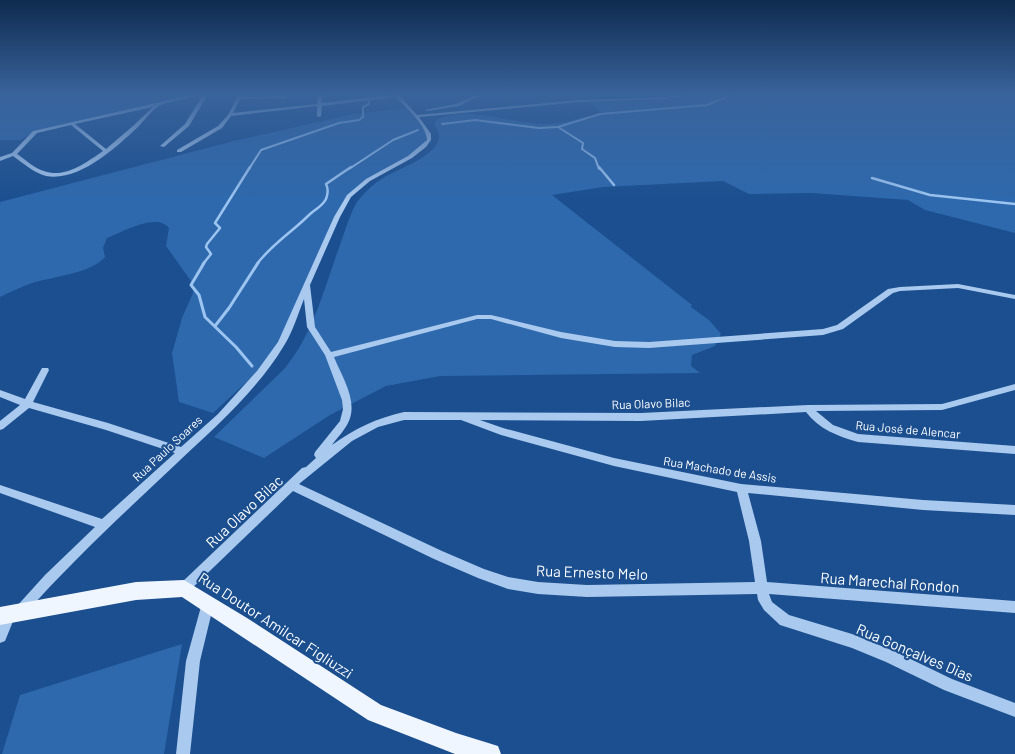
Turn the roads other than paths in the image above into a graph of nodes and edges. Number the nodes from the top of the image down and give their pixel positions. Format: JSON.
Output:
{"nodes":[{"id":1,"x":46,"y":129,"type":"edge"},
{"id":2,"x":79,"y":129,"type":"edge"},
{"id":3,"x":135,"y":129,"type":"edge"},
{"id":4,"x":182,"y":129,"type":"edge"},
{"id":5,"x":216,"y":129,"type":"edge"},
{"id":6,"x":425,"y":129,"type":"edge"},
{"id":7,"x":162,"y":146,"type":"dead end"},
{"id":8,"x":179,"y":151,"type":"dead end"},
{"id":9,"x":107,"y":152,"type":"junction"},
{"id":10,"x":14,"y":154,"type":"junction"},
{"id":11,"x":0,"y":159,"type":"edge"},
{"id":12,"x":60,"y":174,"type":"joint"},
{"id":13,"x":307,"y":283,"type":"junction"},
{"id":14,"x":1015,"y":297,"type":"edge"},
{"id":15,"x":329,"y":355,"type":"junction"},
{"id":16,"x":45,"y":370,"type":"dead end"},
{"id":17,"x":1015,"y":387,"type":"edge"},
{"id":18,"x":0,"y":393,"type":"edge"},
{"id":19,"x":27,"y":404,"type":"junction"},
{"id":20,"x":808,"y":408,"type":"junction"},
{"id":21,"x":458,"y":416,"type":"junction"},
{"id":22,"x":0,"y":426,"type":"edge"},
{"id":23,"x":1015,"y":450,"type":"edge"},
{"id":24,"x":183,"y":452,"type":"junction"},
{"id":25,"x":303,"y":476,"type":"junction"},
{"id":26,"x":293,"y":486,"type":"junction"},
{"id":27,"x":741,"y":488,"type":"junction"},
{"id":28,"x":0,"y":489,"type":"edge"},
{"id":29,"x":1015,"y":510,"type":"edge"},
{"id":30,"x":104,"y":525,"type":"junction"},
{"id":31,"x":184,"y":588,"type":"junction"},
{"id":32,"x":762,"y":588,"type":"junction"},
{"id":33,"x":208,"y":603,"type":"junction"},
{"id":34,"x":1015,"y":607,"type":"edge"},
{"id":35,"x":9,"y":614,"type":"edge"},
{"id":36,"x":0,"y":636,"type":"edge"},
{"id":37,"x":1015,"y":710,"type":"edge"},
{"id":38,"x":183,"y":754,"type":"edge"},
{"id":39,"x":490,"y":754,"type":"edge"}],
"edges":[{"from":1,"to":10,"type":"street"},
{"from":2,"to":9,"type":"street"},
{"from":3,"to":9,"type":"street"},
{"from":4,"to":7,"type":"street"},
{"from":5,"to":8,"type":"street"},
{"from":6,"to":13,"type":"street"},
{"from":9,"to":12,"type":"street"},
{"from":10,"to":11,"type":"street"},
{"from":10,"to":12,"type":"street"},
{"from":13,"to":15,"type":"street","name":"Rua Olavo Bilac"},
{"from":13,"to":24,"type":"street","name":"Rua Paulo Soares"},
{"from":14,"to":15,"type":"street"},
{"from":15,"to":25,"type":"street","name":"Rua Olavo Bilac"},
{"from":16,"to":19,"type":"street"},
{"from":17,"to":20,"type":"street","name":"Rua Olavo Bilac"},
{"from":18,"to":19,"type":"street"},
{"from":19,"to":22,"type":"street"},
{"from":19,"to":24,"type":"street"},
{"from":20,"to":21,"type":"street","name":"Rua Olavo Bilac"},
{"from":20,"to":23,"type":"street","name":"Rua José de Alencar"},
{"from":21,"to":25,"type":"street","name":"Rua Olavo Bilac"},
{"from":21,"to":27,"type":"street","name":"Rua Machado de Assis"},
{"from":24,"to":30,"type":"street","name":"Rua Paulo Soares"},
{"from":25,"to":26,"type":"street","name":"Rua Olavo Bilac"},
{"from":26,"to":31,"type":"street","name":"Rua Olavo Bilac"},
{"from":26,"to":32,"type":"street","name":"Rua Ernesto Melo"},
{"from":27,"to":29,"type":"street","name":"Rua Machado de Assis"},
{"from":27,"to":32,"type":"street","name":"Rua Gonçalves Dias"},
{"from":28,"to":30,"type":"street"},
{"from":30,"to":35,"type":"street","name":"Rua Paulo Soares"},
{"from":31,"to":33,"type":"main road","name":"Rua Doutor Amilcar Figliuzzi"},
{"from":31,"to":35,"type":"main road","name":"Rua Doutor Amilcar Figliuzzi"},
{"from":32,"to":34,"type":"street","name":"Rua Marechal Rondon"},
{"from":32,"to":37,"type":"street","name":"Rua Gonçalves Dias"},
{"from":33,"to":38,"type":"street"},
{"from":33,"to":39,"type":"main road","name":"Rua Doutor Amilcar Figliuzzi"},
{"from":35,"to":36,"type":"street","name":"Rua Paulo Soares"}]}
